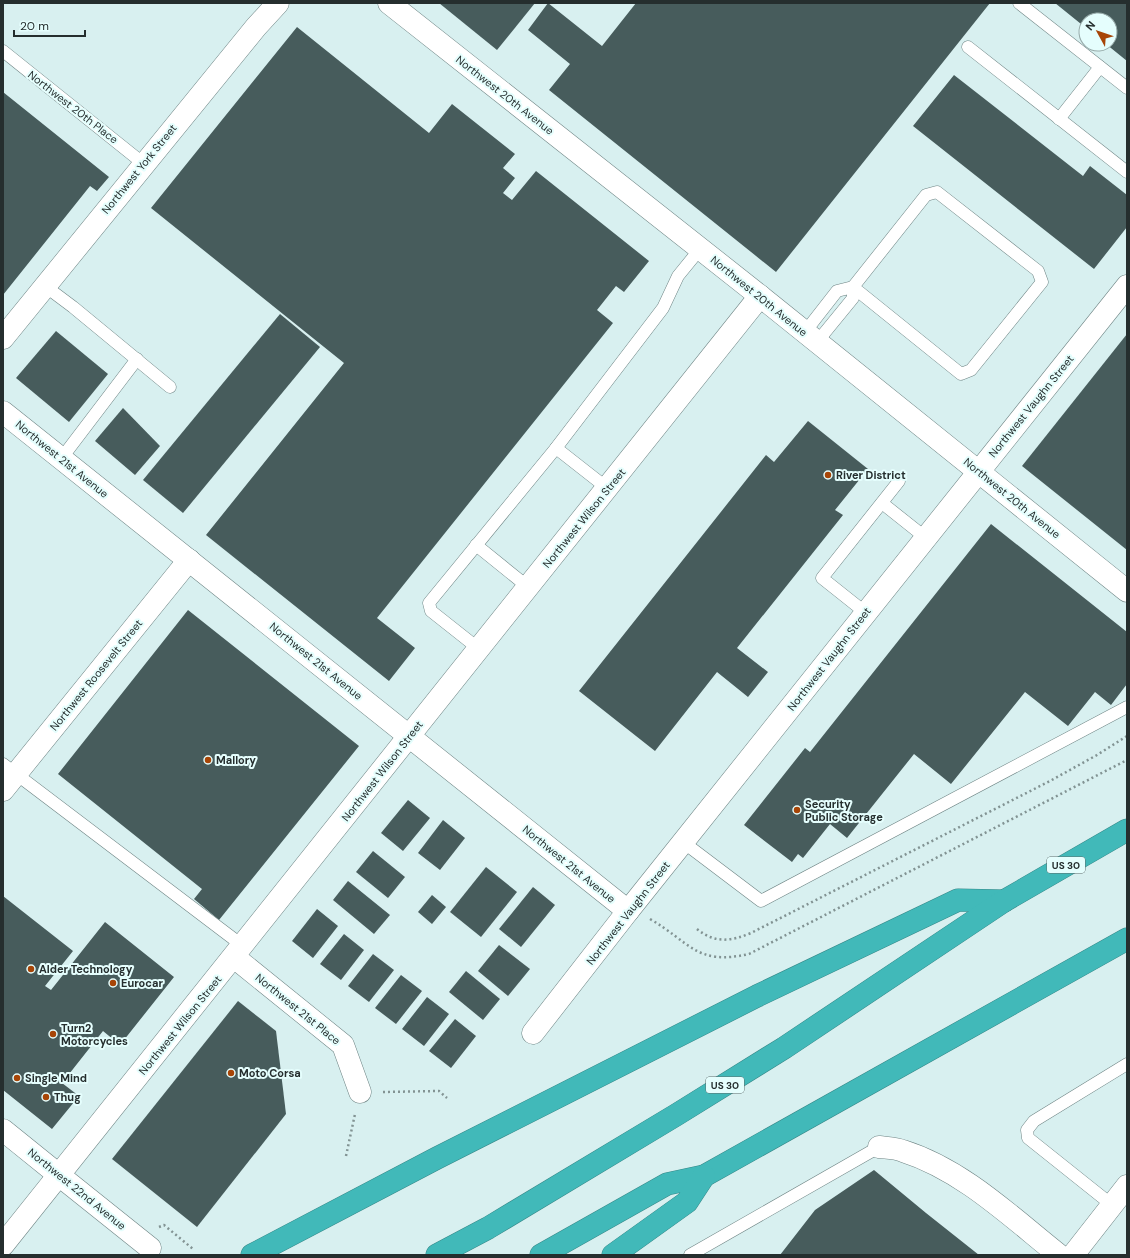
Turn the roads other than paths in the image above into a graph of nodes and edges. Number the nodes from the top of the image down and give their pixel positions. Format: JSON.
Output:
{"nodes":[{"id":1,"x":278,"y":3,"type":"edge"},
{"id":2,"x":389,"y":3,"type":"edge"},
{"id":3,"x":1019,"y":3,"type":"edge"},
{"id":4,"x":968,"y":47,"type":"dead end"},
{"id":5,"x":3,"y":51,"type":"edge"},
{"id":6,"x":1100,"y":67,"type":"junction"},
{"id":7,"x":1127,"y":88,"type":"edge"},
{"id":8,"x":1059,"y":119,"type":"junction"},
{"id":9,"x":144,"y":164,"type":"junction"},
{"id":10,"x":1127,"y":172,"type":"edge"},
{"id":11,"x":700,"y":249,"type":"junction"},
{"id":12,"x":45,"y":286,"type":"junction"},
{"id":13,"x":1127,"y":286,"type":"edge"},
{"id":14,"x":852,"y":287,"type":"junction"},
{"id":15,"x":760,"y":296,"type":"junction"},
{"id":16,"x":811,"y":337,"type":"junction"},
{"id":17,"x":3,"y":338,"type":"edge"},
{"id":18,"x":137,"y":359,"type":"junction"},
{"id":19,"x":170,"y":387,"type":"dead end"},
{"id":20,"x":3,"y":412,"type":"edge"},
{"id":21,"x":556,"y":448,"type":"junction"},
{"id":22,"x":61,"y":459,"type":"junction"},
{"id":23,"x":979,"y":471,"type":"junction"},
{"id":24,"x":899,"y":481,"type":"dead end"},
{"id":25,"x":607,"y":488,"type":"junction"},
{"id":26,"x":882,"y":503,"type":"junction"},
{"id":27,"x":926,"y":538,"type":"junction"},
{"id":28,"x":476,"y":545,"type":"junction"},
{"id":29,"x":189,"y":560,"type":"junction"},
{"id":30,"x":528,"y":587,"type":"junction"},
{"id":31,"x":1127,"y":590,"type":"edge"},
{"id":32,"x":866,"y":613,"type":"junction"},
{"id":33,"x":479,"y":649,"type":"junction"},
{"id":34,"x":1127,"y":707,"type":"edge"},
{"id":35,"x":409,"y":736,"type":"junction"},
{"id":36,"x":7,"y":776,"type":"edge"},
{"id":37,"x":1127,"y":830,"type":"edge"},
{"id":38,"x":683,"y":842,"type":"junction"},
{"id":39,"x":1004,"y":901,"type":"junction"},
{"id":40,"x":628,"y":911,"type":"junction"},
{"id":41,"x":1127,"y":939,"type":"edge"},
{"id":42,"x":239,"y":951,"type":"junction"},
{"id":43,"x":533,"y":1033,"type":"dead end"},
{"id":44,"x":1127,"y":1064,"type":"edge"},
{"id":45,"x":360,"y":1092,"type":"road end"},
{"id":46,"x":3,"y":1130,"type":"edge"},
{"id":47,"x":879,"y":1147,"type":"joint"},
{"id":48,"x":60,"y":1176,"type":"junction"},
{"id":49,"x":704,"y":1176,"type":"junction"},
{"id":50,"x":1127,"y":1186,"type":"edge"},
{"id":51,"x":1112,"y":1205,"type":"junction"},
{"id":52,"x":3,"y":1245,"type":"edge"},
{"id":53,"x":150,"y":1248,"type":"dead end"},
{"id":54,"x":252,"y":1255,"type":"edge"},
{"id":55,"x":437,"y":1255,"type":"edge"},
{"id":56,"x":541,"y":1255,"type":"edge"},
{"id":57,"x":613,"y":1255,"type":"edge"},
{"id":58,"x":690,"y":1255,"type":"edge"},
{"id":59,"x":1059,"y":1255,"type":"edge"},
{"id":60,"x":1073,"y":1255,"type":"edge"}],
"edges":[{"from":1,"to":9,"type":"street","name":"Northwest York Street"},
{"from":2,"to":11,"type":"street","name":"Northwest 20th Avenue"},
{"from":3,"to":6,"type":"lane"},
{"from":4,"to":8,"type":"lane"},
{"from":5,"to":9,"type":"lane","name":"Northwest 20th Place"},
{"from":6,"to":7,"type":"lane"},
{"from":6,"to":8,"type":"lane"},
{"from":8,"to":10,"type":"lane"},
{"from":9,"to":12,"type":"street","name":"Northwest York Street"},
{"from":11,"to":15,"type":"street","name":"Northwest 20th Avenue"},
{"from":11,"to":21,"type":"lane"},
{"from":12,"to":17,"type":"street","name":"Northwest York Street"},
{"from":12,"to":18,"type":"lane"},
{"from":13,"to":23,"type":"street","name":"Northwest Vaughn Street"},
{"from":14,"to":14,"type":"lane"},
{"from":14,"to":16,"type":"lane"},
{"from":14,"to":16,"type":"lane"},
{"from":15,"to":16,"type":"street","name":"Northwest 20th Avenue"},
{"from":15,"to":25,"type":"street","name":"Northwest Wilson Street"},
{"from":16,"to":23,"type":"street","name":"Northwest 20th Avenue"},
{"from":18,"to":19,"type":"lane"},
{"from":18,"to":22,"type":"lane"},
{"from":20,"to":22,"type":"street","name":"Northwest 21st Avenue"},
{"from":21,"to":25,"type":"lane"},
{"from":21,"to":28,"type":"lane"},
{"from":22,"to":29,"type":"street","name":"Northwest 21st Avenue"},
{"from":23,"to":27,"type":"street","name":"Northwest Vaughn Street"},
{"from":23,"to":31,"type":"street","name":"Northwest 20th Avenue"},
{"from":24,"to":26,"type":"lane"},
{"from":25,"to":30,"type":"street","name":"Northwest Wilson Street"},
{"from":26,"to":27,"type":"lane"},
{"from":26,"to":32,"type":"lane"},
{"from":27,"to":32,"type":"street","name":"Northwest Vaughn Street"},
{"from":28,"to":30,"type":"lane"},
{"from":28,"to":33,"type":"lane"},
{"from":29,"to":35,"type":"street","name":"Northwest 21st Avenue"},
{"from":29,"to":36,"type":"street","name":"Northwest Roosevelt Street"},
{"from":30,"to":33,"type":"street","name":"Northwest Wilson Street"},
{"from":32,"to":38,"type":"street","name":"Northwest Vaughn Street"},
{"from":33,"to":35,"type":"street","name":"Northwest Wilson Street"},
{"from":34,"to":38,"type":"lane"},
{"from":35,"to":40,"type":"street","name":"Northwest 21st Avenue"},
{"from":35,"to":42,"type":"street","name":"Northwest Wilson Street"},
{"from":36,"to":42,"type":"lane"},
{"from":37,"to":39,"type":"highway","number":"US 30"},
{"from":38,"to":40,"type":"street","name":"Northwest Vaughn Street"},
{"from":39,"to":54,"type":"highway"},
{"from":39,"to":55,"type":"highway","number":"US 30"},
{"from":40,"to":43,"type":"street","name":"Northwest Vaughn Street"},
{"from":41,"to":49,"type":"highway"},
{"from":42,"to":45,"type":"street","name":"Northwest 21st Place"},
{"from":42,"to":48,"type":"street","name":"Northwest Wilson Street"},
{"from":44,"to":51,"type":"lane"},
{"from":46,"to":48,"type":"street","name":"Northwest 22nd Avenue"},
{"from":47,"to":58,"type":"lane"},
{"from":47,"to":59,"type":"street"},
{"from":48,"to":52,"type":"street","name":"Northwest Wilson Street"},
{"from":48,"to":53,"type":"street","name":"Northwest 22nd Avenue"},
{"from":49,"to":56,"type":"highway"},
{"from":49,"to":57,"type":"highway"},
{"from":50,"to":51,"type":"street"},
{"from":51,"to":60,"type":"street"}]}
